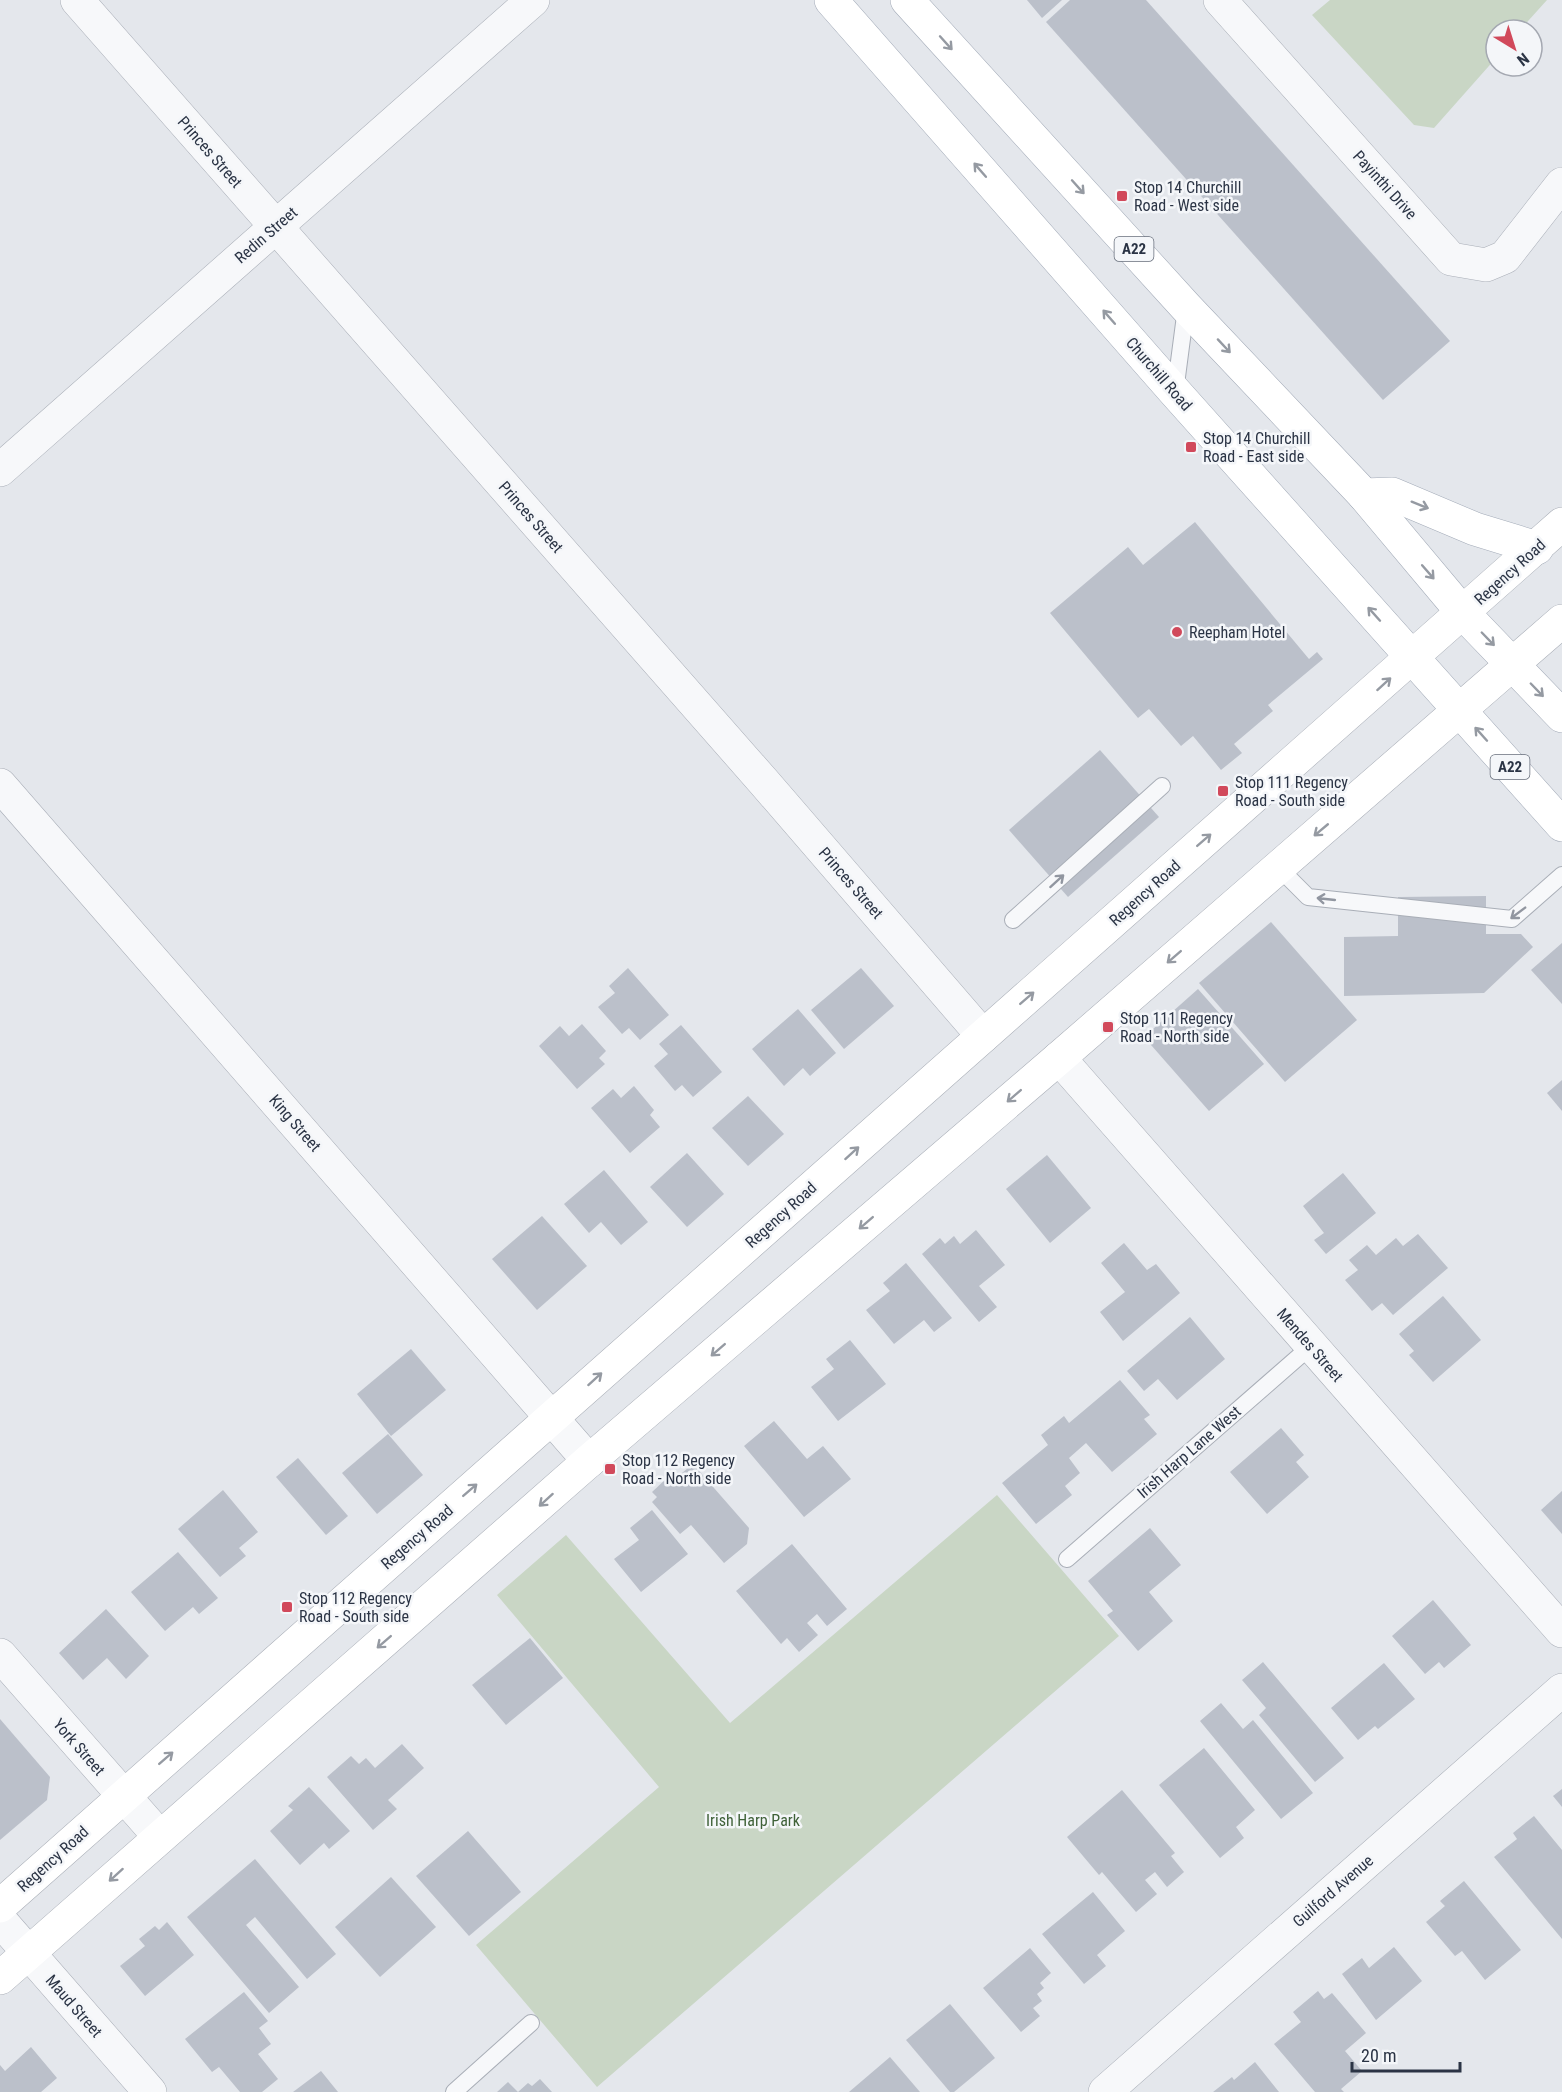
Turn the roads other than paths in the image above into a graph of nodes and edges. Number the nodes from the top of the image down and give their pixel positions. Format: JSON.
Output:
{"nodes":[{"id":1,"x":77,"y":0,"type":"edge"},
{"id":2,"x":533,"y":0,"type":"edge"},
{"id":3,"x":831,"y":0,"type":"edge"},
{"id":4,"x":907,"y":0,"type":"edge"},
{"id":5,"x":1220,"y":0,"type":"edge"},
{"id":6,"x":1562,"y":184,"type":"edge"},
{"id":7,"x":275,"y":227,"type":"junction"},
{"id":8,"x":1186,"y":307,"type":"junction"},
{"id":9,"x":1175,"y":392,"type":"junction"},
{"id":10,"x":0,"y":470,"type":"edge"},
{"id":11,"x":1364,"y":495,"type":"junction"},
{"id":12,"x":1562,"y":524,"type":"edge"},
{"id":13,"x":1537,"y":548,"type":"junction"},
{"id":14,"x":1463,"y":613,"type":"junction"},
{"id":15,"x":1562,"y":621,"type":"edge"},
{"id":16,"x":1413,"y":658,"type":"junction"},
{"id":17,"x":1512,"y":665,"type":"junction"},
{"id":18,"x":1459,"y":710,"type":"junction"},
{"id":19,"x":1562,"y":716,"type":"edge"},
{"id":20,"x":0,"y":785,"type":"edge"},
{"id":21,"x":1162,"y":786,"type":"dead end"},
{"id":22,"x":1562,"y":825,"type":"edge"},
{"id":23,"x":1278,"y":867,"type":"junction"},
{"id":24,"x":1562,"y":875,"type":"edge"},
{"id":25,"x":1013,"y":920,"type":"dead end"},
{"id":26,"x":983,"y":1036,"type":"junction"},
{"id":27,"x":1059,"y":1058,"type":"junction"},
{"id":28,"x":1311,"y":1346,"type":"junction"},
{"id":29,"x":552,"y":1418,"type":"junction"},
{"id":30,"x":589,"y":1461,"type":"junction"},
{"id":31,"x":1067,"y":1559,"type":"dead end"},
{"id":32,"x":1562,"y":1631,"type":"edge"},
{"id":33,"x":0,"y":1655,"type":"edge"},
{"id":34,"x":1562,"y":1690,"type":"edge"},
{"id":35,"x":123,"y":1797,"type":"junction"},
{"id":36,"x":160,"y":1837,"type":"junction"},
{"id":37,"x":0,"y":1906,"type":"edge"},
{"id":38,"x":0,"y":1920,"type":"edge"},
{"id":39,"x":28,"y":1953,"type":"junction"},
{"id":40,"x":0,"y":1978,"type":"edge"},
{"id":41,"x":531,"y":2023,"type":"dead end"},
{"id":42,"x":150,"y":2092,"type":"edge"},
{"id":43,"x":454,"y":2092,"type":"edge"},
{"id":44,"x":1105,"y":2092,"type":"edge"}],
"edges":[{"from":1,"to":7,"type":"street","name":"Princes Street"},
{"from":2,"to":7,"type":"street","name":"Redin Street"},
{"from":9,"to":3,"type":"main road","name":"Churchill Road","number":"A22","one_way":true},
{"from":4,"to":8,"type":"main road","number":"A22","one_way":true},
{"from":5,"to":6,"type":"street","name":"Payinthi Drive"},
{"from":7,"to":10,"type":"street","name":"Redin Street"},
{"from":7,"to":26,"type":"street","name":"Princes Street"},
{"from":8,"to":9,"type":"lane"},
{"from":8,"to":11,"type":"main road","number":"A22","one_way":true},
{"from":16,"to":9,"type":"main road","name":"Churchill Road","number":"A22","one_way":true},
{"from":11,"to":13,"type":"main road","one_way":true},
{"from":11,"to":14,"type":"main road","number":"A22","one_way":true},
{"from":12,"to":13,"type":"main road","name":"Regency Road"},
{"from":13,"to":14,"type":"main road","name":"Regency Road"},
{"from":14,"to":16,"type":"main road","name":"Regency Road"},
{"from":14,"to":17,"type":"main road","number":"A22","one_way":true},
{"from":15,"to":17,"type":"main road"},
{"from":16,"to":18,"type":"main road","name":"Churchill Road","number":"A22"},
{"from":26,"to":16,"type":"main road","name":"Regency Road","one_way":true},
{"from":17,"to":18,"type":"main road"},
{"from":17,"to":19,"type":"main road","number":"A22","one_way":true},
{"from":22,"to":18,"type":"main road","name":"Churchill Road","number":"A22","one_way":true},
{"from":18,"to":23,"type":"main road","one_way":true},
{"from":20,"to":29,"type":"street","name":"King Street"},
{"from":25,"to":21,"type":"lane","one_way":true},
{"from":24,"to":23,"type":"lane","one_way":true},
{"from":23,"to":27,"type":"main road","one_way":true},
{"from":29,"to":26,"type":"main road","name":"Regency Road","one_way":true},
{"from":27,"to":28,"type":"street","name":"Mendes Street"},
{"from":27,"to":30,"type":"main road","one_way":true},
{"from":28,"to":31,"type":"lane","name":"Irish Harp Lane West"},
{"from":28,"to":32,"type":"street","name":"Mendes Street"},
{"from":29,"to":30,"type":"street","name":"King Street"},
{"from":35,"to":29,"type":"main road","name":"Regency Road","one_way":true},
{"from":30,"to":36,"type":"main road","one_way":true},
{"from":33,"to":35,"type":"street","name":"York Street"},
{"from":34,"to":44,"type":"street","name":"Guilford Avenue"},
{"from":35,"to":36,"type":"street","name":"York Street"},
{"from":35,"to":37,"type":"main road","name":"Regency Road"},
{"from":36,"to":39,"type":"main road","one_way":true},
{"from":38,"to":39,"type":"street","name":"Maud Street"},
{"from":39,"to":40,"type":"main road"},
{"from":39,"to":42,"type":"street","name":"Maud Street"},
{"from":41,"to":43,"type":"lane"}]}
